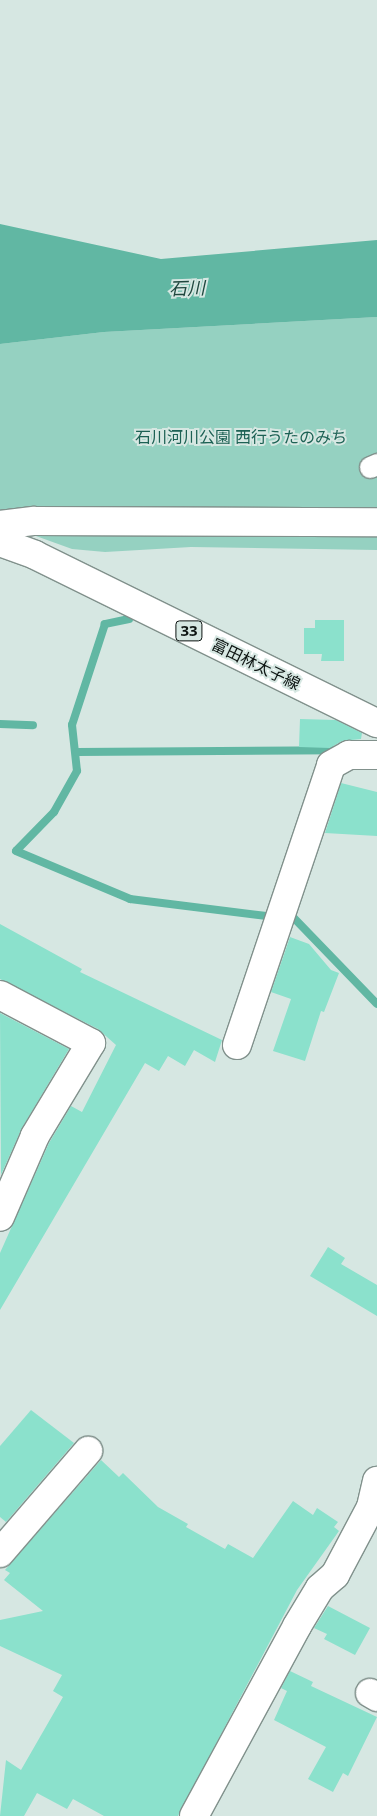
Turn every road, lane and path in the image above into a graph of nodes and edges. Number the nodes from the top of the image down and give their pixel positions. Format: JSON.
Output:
{"nodes":[{"id":1,"x":377,"y":522,"type":"edge"},
{"id":2,"x":0,"y":525,"type":"edge"},
{"id":3,"x":0,"y":542,"type":"edge"},
{"id":4,"x":377,"y":723,"type":"edge"},
{"id":5,"x":377,"y":754,"type":"edge"},
{"id":6,"x":0,"y":995,"type":"edge"},
{"id":7,"x":237,"y":1045,"type":"dead end"},
{"id":8,"x":0,"y":1217,"type":"edge"},
{"id":9,"x":88,"y":1451,"type":"dead end"},
{"id":10,"x":377,"y":1481,"type":"edge"},
{"id":11,"x":0,"y":1553,"type":"edge"},
{"id":12,"x":194,"y":1816,"type":"edge"}],
"edges":[{"from":1,"to":2,"type":"street"},
{"from":3,"to":4,"type":"street","name":"富田林太子線","number":"33"},
{"from":5,"to":7,"type":"street"},
{"from":6,"to":8,"type":"street"},
{"from":9,"to":11,"type":"street"},
{"from":10,"to":12,"type":"street"}]}
